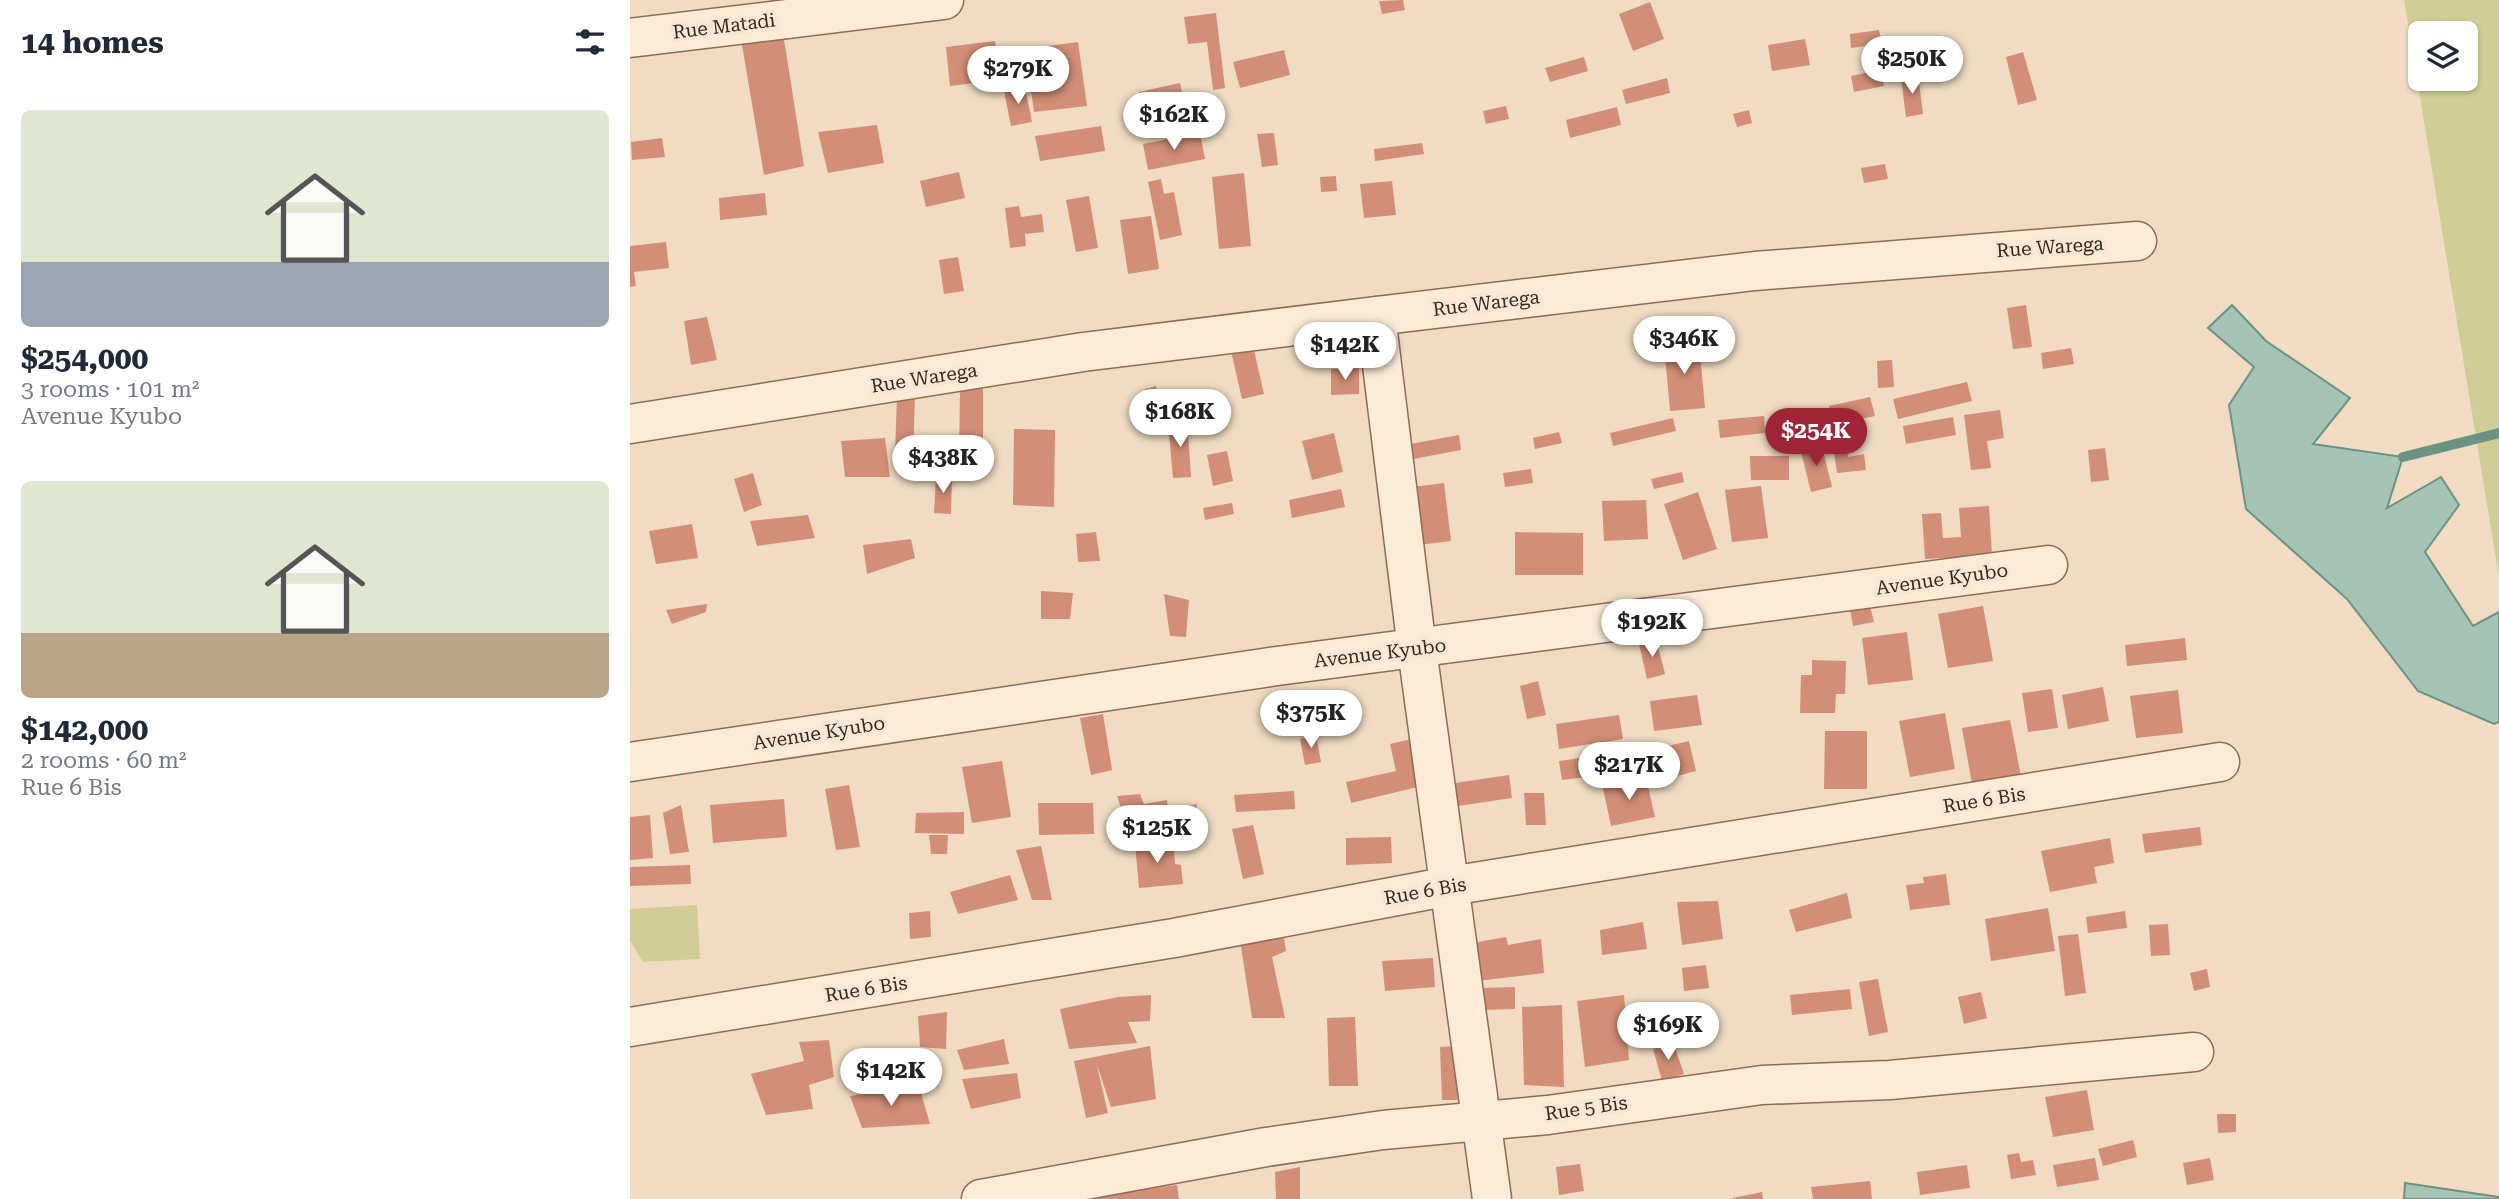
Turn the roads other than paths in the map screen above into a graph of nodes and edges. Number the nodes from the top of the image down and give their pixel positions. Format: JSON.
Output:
{"nodes":[{"id":1,"x":944,"y":0,"type":"edge"},
{"id":2,"x":630,"y":38,"type":"edge"},
{"id":3,"x":2137,"y":241,"type":"dead end"},
{"id":4,"x":1376,"y":316,"type":"junction"},
{"id":5,"x":630,"y":424,"type":"edge"},
{"id":6,"x":2048,"y":565,"type":"dead end"},
{"id":7,"x":1417,"y":649,"type":"junction"},
{"id":8,"x":630,"y":762,"type":"edge"},
{"id":9,"x":2220,"y":762,"type":"dead end"},
{"id":10,"x":1450,"y":886,"type":"junction"},
{"id":11,"x":630,"y":1027,"type":"edge"},
{"id":12,"x":2194,"y":1052,"type":"dead end"},
{"id":13,"x":1483,"y":1119,"type":"junction"},
{"id":14,"x":981,"y":1199,"type":"edge"},
{"id":15,"x":1492,"y":1199,"type":"edge"}],
"edges":[{"from":1,"to":2,"type":"street","name":"Rue Matadi"},
{"from":3,"to":4,"type":"street","name":"Rue Warega"},
{"from":4,"to":5,"type":"street","name":"Rue Warega"},
{"from":4,"to":7,"type":"street"},
{"from":6,"to":7,"type":"street","name":"Avenue Kyubo"},
{"from":7,"to":8,"type":"street","name":"Avenue Kyubo"},
{"from":7,"to":10,"type":"street"},
{"from":9,"to":10,"type":"street","name":"Rue 6 Bis"},
{"from":10,"to":11,"type":"street","name":"Rue 6 Bis"},
{"from":10,"to":13,"type":"street"},
{"from":12,"to":13,"type":"street","name":"Rue 5 Bis"},
{"from":13,"to":14,"type":"street","name":"Rue 5 Bis"},
{"from":13,"to":15,"type":"street"}]}
